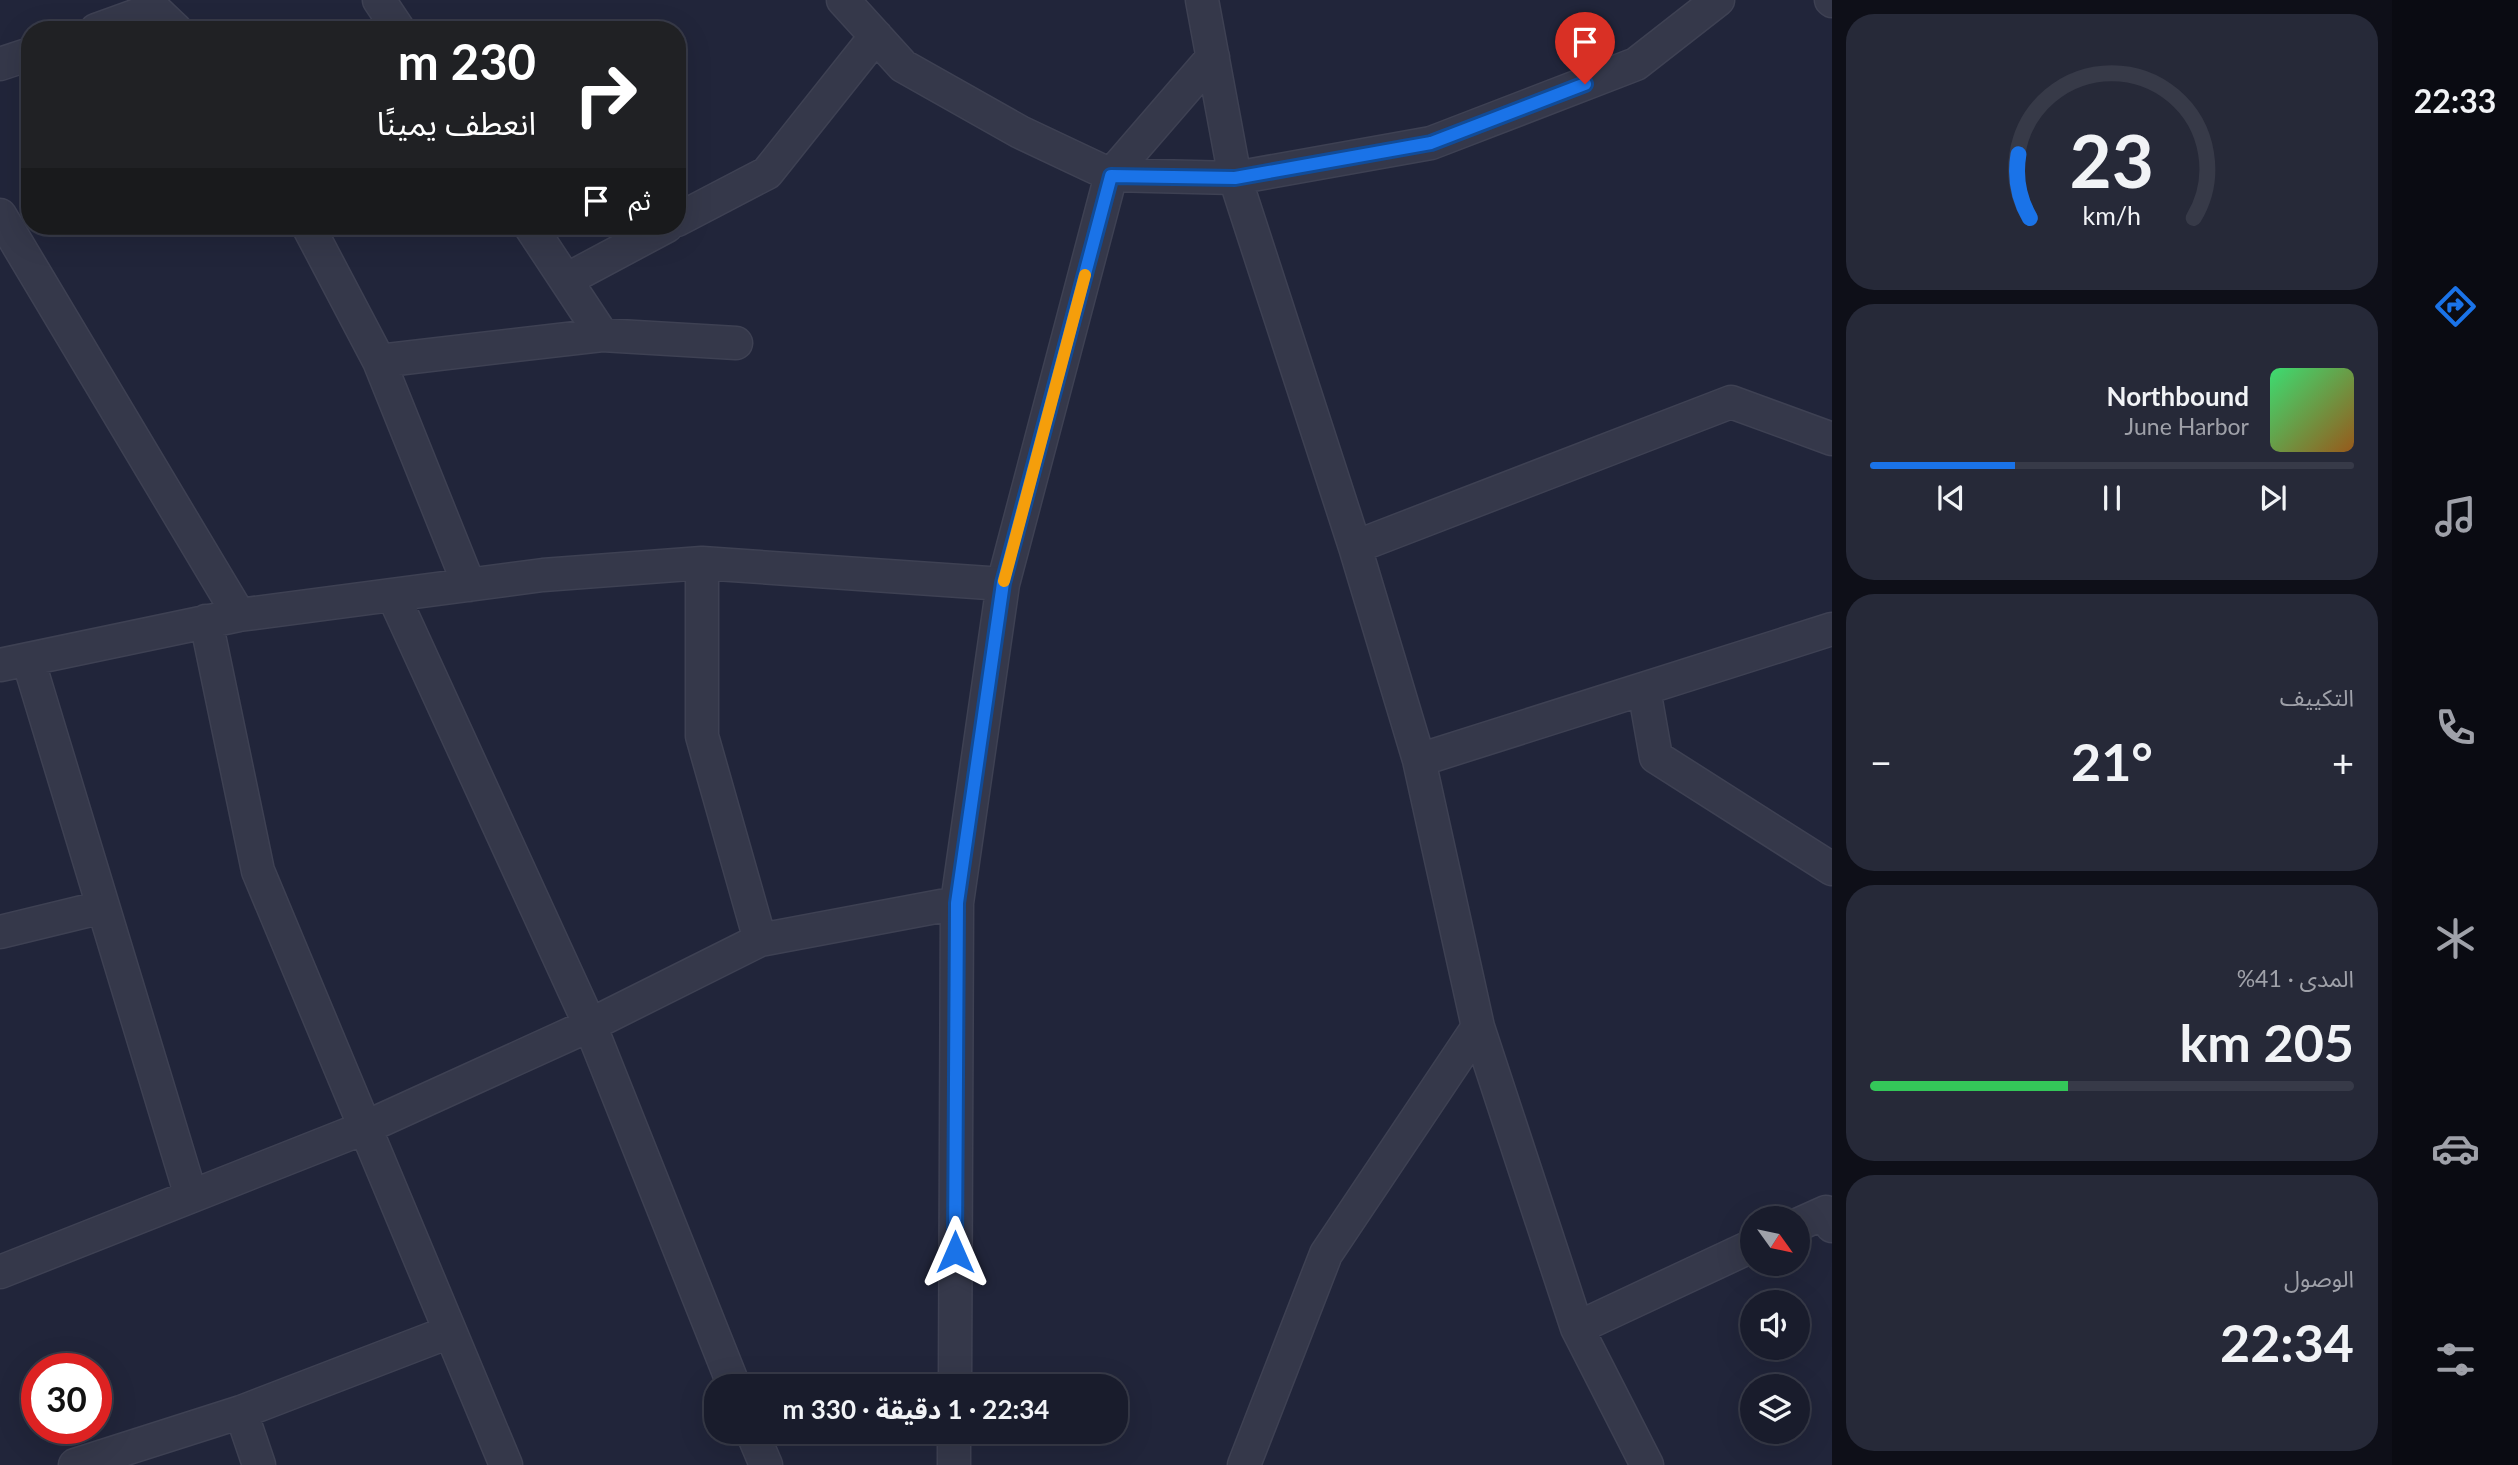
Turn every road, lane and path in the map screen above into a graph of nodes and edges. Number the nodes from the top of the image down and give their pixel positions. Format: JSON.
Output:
{"nodes":[{"id":1,"x":379,"y":0,"type":"edge"},
{"id":2,"x":843,"y":0,"type":"edge"},
{"id":3,"x":1202,"y":0,"type":"edge"},
{"id":4,"x":1718,"y":0,"type":"edge"},
{"id":5,"x":160,"y":13,"type":"edge"},
{"id":6,"x":130,"y":21,"type":"edge"},
{"id":7,"x":393,"y":21,"type":"edge"},
{"id":8,"x":876,"y":36,"type":"junction"},
{"id":9,"x":21,"y":57,"type":"edge"},
{"id":10,"x":1213,"y":57,"type":"junction"},
{"id":11,"x":0,"y":64,"type":"edge"},
{"id":12,"x":1111,"y":176,"type":"junction"},
{"id":13,"x":1235,"y":178,"type":"junction"},
{"id":14,"x":0,"y":215,"type":"edge"},
{"id":15,"x":686,"y":215,"type":"edge"},
{"id":16,"x":313,"y":235,"type":"edge"},
{"id":17,"x":536,"y":235,"type":"edge"},
{"id":18,"x":650,"y":235,"type":"edge"},
{"id":19,"x":566,"y":281,"type":"junction"},
{"id":20,"x":602,"y":335,"type":"junction"},
{"id":21,"x":736,"y":343,"type":"dead end"},
{"id":22,"x":379,"y":361,"type":"junction"},
{"id":23,"x":1832,"y":439,"type":"edge"},
{"id":24,"x":1355,"y":547,"type":"junction"},
{"id":25,"x":702,"y":563,"type":"junction"},
{"id":26,"x":1003,"y":583,"type":"junction"},
{"id":27,"x":469,"y":585,"type":"junction"},
{"id":28,"x":393,"y":595,"type":"junction"},
{"id":29,"x":239,"y":615,"type":"junction"},
{"id":30,"x":206,"y":621,"type":"junction"},
{"id":31,"x":1832,"y":629,"type":"edge"},
{"id":32,"x":14,"y":662,"type":"edge"},
{"id":33,"x":1644,"y":688,"type":"junction"},
{"id":34,"x":1419,"y":760,"type":"junction"},
{"id":35,"x":1832,"y":869,"type":"edge"},
{"id":36,"x":957,"y":903,"type":"junction"},
{"id":37,"x":103,"y":907,"type":"junction"},
{"id":38,"x":0,"y":932,"type":"edge"},
{"id":39,"x":760,"y":940,"type":"junction"},
{"id":40,"x":590,"y":1026,"type":"junction"},
{"id":41,"x":1478,"y":1027,"type":"junction"},
{"id":42,"x":364,"y":1128,"type":"junction"},
{"id":43,"x":191,"y":1196,"type":"junction"},
{"id":44,"x":1830,"y":1216,"type":"edge"},
{"id":45,"x":1810,"y":1221,"type":"edge"},
{"id":46,"x":1740,"y":1253,"type":"edge"},
{"id":47,"x":0,"y":1272,"type":"edge"},
{"id":48,"x":1577,"y":1328,"type":"junction"},
{"id":49,"x":449,"y":1332,"type":"junction"},
{"id":50,"x":729,"y":1374,"type":"edge"},
{"id":51,"x":955,"y":1374,"type":"edge"},
{"id":52,"x":241,"y":1412,"type":"junction"},
{"id":53,"x":757,"y":1444,"type":"edge"},
{"id":54,"x":954,"y":1444,"type":"edge"},
{"id":55,"x":75,"y":1465,"type":"edge"},
{"id":56,"x":259,"y":1465,"type":"edge"},
{"id":57,"x":506,"y":1465,"type":"edge"},
{"id":58,"x":766,"y":1465,"type":"edge"},
{"id":59,"x":954,"y":1465,"type":"edge"},
{"id":60,"x":1244,"y":1465,"type":"edge"},
{"id":61,"x":1647,"y":1465,"type":"edge"}],
"edges":[{"from":1,"to":7,"type":"street"},
{"from":2,"to":8,"type":"street"},
{"from":3,"to":10,"type":"street"},
{"from":4,"to":13,"type":"street"},
{"from":5,"to":6,"type":"street"},
{"from":8,"to":12,"type":"street"},
{"from":8,"to":15,"type":"street"},
{"from":9,"to":11,"type":"street"},
{"from":10,"to":12,"type":"street"},
{"from":10,"to":13,"type":"street"},
{"from":12,"to":13,"type":"street"},
{"from":12,"to":26,"type":"street"},
{"from":13,"to":24,"type":"street"},
{"from":14,"to":29,"type":"street"},
{"from":16,"to":22,"type":"street"},
{"from":17,"to":19,"type":"street"},
{"from":18,"to":19,"type":"street"},
{"from":19,"to":20,"type":"street"},
{"from":20,"to":21,"type":"street"},
{"from":20,"to":22,"type":"street"},
{"from":22,"to":27,"type":"street"},
{"from":23,"to":24,"type":"street"},
{"from":24,"to":34,"type":"street"},
{"from":25,"to":26,"type":"street"},
{"from":25,"to":27,"type":"street"},
{"from":25,"to":39,"type":"street"},
{"from":26,"to":36,"type":"street"},
{"from":27,"to":28,"type":"street"},
{"from":28,"to":29,"type":"street"},
{"from":28,"to":40,"type":"street"},
{"from":29,"to":30,"type":"street"},
{"from":30,"to":32,"type":"street"},
{"from":30,"to":42,"type":"street"},
{"from":31,"to":33,"type":"street"},
{"from":32,"to":37,"type":"street"},
{"from":33,"to":34,"type":"street"},
{"from":33,"to":35,"type":"street"},
{"from":34,"to":41,"type":"street"},
{"from":36,"to":39,"type":"street"},
{"from":36,"to":51,"type":"street"},
{"from":37,"to":38,"type":"street"},
{"from":37,"to":43,"type":"street"},
{"from":39,"to":40,"type":"street"},
{"from":40,"to":42,"type":"street"},
{"from":40,"to":50,"type":"street"},
{"from":41,"to":48,"type":"street"},
{"from":41,"to":60,"type":"street"},
{"from":42,"to":43,"type":"street"},
{"from":42,"to":49,"type":"street"},
{"from":43,"to":47,"type":"street"},
{"from":44,"to":45,"type":"street"},
{"from":46,"to":48,"type":"street"},
{"from":48,"to":61,"type":"street"},
{"from":49,"to":52,"type":"street"},
{"from":49,"to":57,"type":"street"},
{"from":52,"to":55,"type":"street"},
{"from":52,"to":56,"type":"street"},
{"from":53,"to":58,"type":"street"},
{"from":54,"to":59,"type":"street"}]}
